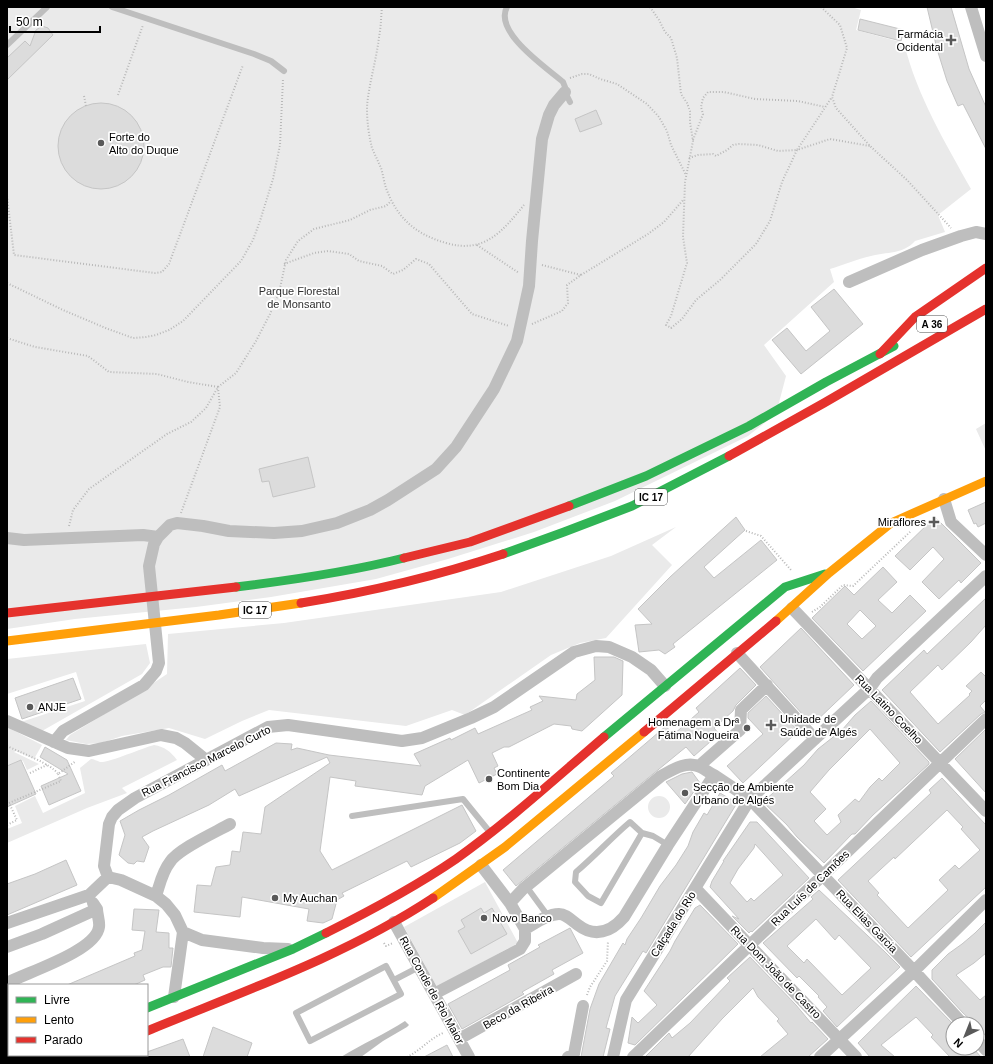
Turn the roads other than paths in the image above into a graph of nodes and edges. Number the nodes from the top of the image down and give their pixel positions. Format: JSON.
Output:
{"nodes":[{"id":1,"x":46,"y":7,"type":"edge"},
{"id":2,"x":112,"y":7,"type":"edge"},
{"id":3,"x":508,"y":7,"type":"edge"},
{"id":4,"x":971,"y":7,"type":"edge"},
{"id":5,"x":7,"y":45,"type":"edge"},
{"id":6,"x":986,"y":56,"type":"edge"},
{"id":7,"x":284,"y":71,"type":"road end"},
{"id":8,"x":566,"y":92,"type":"joint"},
{"id":9,"x":986,"y":234,"type":"edge"},
{"id":10,"x":986,"y":268,"type":"edge"},
{"id":11,"x":849,"y":282,"type":"dead end"},
{"id":12,"x":986,"y":309,"type":"edge"},
{"id":13,"x":904,"y":340,"type":"dead end"},
{"id":14,"x":878,"y":356,"type":"junction"},
{"id":15,"x":922,"y":356,"type":"dead end"},
{"id":16,"x":887,"y":367,"type":"junction"},
{"id":17,"x":986,"y":481,"type":"edge"},
{"id":18,"x":944,"y":499,"type":"junction"},
{"id":19,"x":7,"y":538,"type":"edge"},
{"id":20,"x":158,"y":538,"type":"junction"},
{"id":21,"x":986,"y":555,"type":"edge"},
{"id":22,"x":829,"y":573,"type":"junction"},
{"id":23,"x":986,"y":576,"type":"edge"},
{"id":24,"x":792,"y":608,"type":"junction"},
{"id":25,"x":7,"y":613,"type":"edge"},
{"id":26,"x":7,"y":641,"type":"edge"},
{"id":27,"x":737,"y":653,"type":"junction"},
{"id":28,"x":766,"y":685,"type":"junction"},
{"id":29,"x":665,"y":686,"type":"junction"},
{"id":30,"x":870,"y":688,"type":"junction"},
{"id":31,"x":986,"y":719,"type":"edge"},
{"id":32,"x":7,"y":721,"type":"edge"},
{"id":33,"x":815,"y":739,"type":"junction"},
{"id":34,"x":54,"y":742,"type":"junction"},
{"id":35,"x":206,"y":760,"type":"junction"},
{"id":36,"x":941,"y":763,"type":"junction"},
{"id":37,"x":699,"y":766,"type":"junction"},
{"id":38,"x":714,"y":775,"type":"junction"},
{"id":39,"x":551,"y":796,"type":"junction"},
{"id":40,"x":750,"y":799,"type":"junction"},
{"id":41,"x":986,"y":811,"type":"edge"},
{"id":42,"x":352,"y":816,"type":"dead end"},
{"id":43,"x":230,"y":824,"type":"dead end"},
{"id":44,"x":490,"y":833,"type":"junction"},
{"id":45,"x":642,"y":833,"type":"junction"},
{"id":46,"x":668,"y":845,"type":"junction"},
{"id":47,"x":481,"y":865,"type":"junction"},
{"id":48,"x":823,"y":876,"type":"junction"},
{"id":49,"x":108,"y":877,"type":"junction"},
{"id":50,"x":526,"y":886,"type":"junction"},
{"id":51,"x":696,"y":888,"type":"junction"},
{"id":52,"x":89,"y":895,"type":"junction"},
{"id":53,"x":156,"y":896,"type":"junction"},
{"id":54,"x":986,"y":900,"type":"edge"},
{"id":55,"x":510,"y":902,"type":"junction"},
{"id":56,"x":96,"y":909,"type":"junction"},
{"id":57,"x":548,"y":916,"type":"junction"},
{"id":58,"x":394,"y":922,"type":"junction"},
{"id":59,"x":7,"y":923,"type":"edge"},
{"id":60,"x":525,"y":929,"type":"junction"},
{"id":61,"x":183,"y":932,"type":"junction"},
{"id":62,"x":750,"y":946,"type":"junction"},
{"id":63,"x":7,"y":947,"type":"edge"},
{"id":64,"x":293,"y":949,"type":"junction"},
{"id":65,"x":419,"y":967,"type":"junction"},
{"id":66,"x":914,"y":971,"type":"junction"},
{"id":67,"x":576,"y":974,"type":"dead end"},
{"id":68,"x":394,"y":980,"type":"junction"},
{"id":69,"x":7,"y":983,"type":"edge"},
{"id":70,"x":434,"y":994,"type":"junction"},
{"id":71,"x":174,"y":997,"type":"junction"},
{"id":72,"x":583,"y":1006,"type":"road end"},
{"id":73,"x":148,"y":1008,"type":"edge"},
{"id":74,"x":956,"y":1016,"type":"edge"},
{"id":75,"x":148,"y":1031,"type":"edge"},
{"id":76,"x":456,"y":1034,"type":"junction"},
{"id":77,"x":839,"y":1039,"type":"junction"},
{"id":78,"x":469,"y":1057,"type":"edge"},
{"id":79,"x":568,"y":1057,"type":"edge"},
{"id":80,"x":613,"y":1057,"type":"edge"},
{"id":81,"x":633,"y":1057,"type":"edge"},
{"id":82,"x":820,"y":1057,"type":"edge"},
{"id":83,"x":856,"y":1057,"type":"edge"}],
"edges":[{"from":1,"to":5,"type":"lane"},
{"from":2,"to":7,"type":"lane"},
{"from":3,"to":8,"type":"lane"},
{"from":4,"to":6,"type":"street"},
{"from":8,"to":20,"type":"street"},
{"from":9,"to":11,"type":"street"},
{"from":10,"to":14,"type":"main road"},
{"from":12,"to":16,"type":"main road","number":"A 36"},
{"from":13,"to":14,"type":"main road","number":"A 36"},
{"from":14,"to":25,"type":"main road","number":"IC 17"},
{"from":15,"to":16,"type":"main road"},
{"from":16,"to":26,"type":"main road","number":"IC 17"},
{"from":17,"to":18,"type":"main road"},
{"from":18,"to":21,"type":"street"},
{"from":18,"to":22,"type":"main road"},
{"from":19,"to":20,"type":"street"},
{"from":20,"to":34,"type":"street"},
{"from":22,"to":24,"type":"main road"},
{"from":22,"to":29,"type":"main road"},
{"from":23,"to":30,"type":"street","name":"Calçada do Rio"},
{"from":24,"to":27,"type":"main road"},
{"from":24,"to":30,"type":"street","name":"Rua Latino Coelho"},
{"from":27,"to":28,"type":"street"},
{"from":27,"to":39,"type":"main road"},
{"from":28,"to":33,"type":"street"},
{"from":28,"to":37,"type":"street"},
{"from":29,"to":35,"type":"street","name":"Rua Francisco Marcelo Curto"},
{"from":29,"to":39,"type":"main road"},
{"from":30,"to":33,"type":"street","name":"Calçada do Rio"},
{"from":30,"to":36,"type":"street","name":"Rua Latino Coelho"},
{"from":31,"to":36,"type":"street","name":"Rua Luís de Camões"},
{"from":32,"to":34,"type":"street"},
{"from":33,"to":40,"type":"street","name":"Calçada do Rio"},
{"from":34,"to":35,"type":"street"},
{"from":35,"to":49,"type":"street","name":"Rua Francisco Marcelo Curto"},
{"from":36,"to":41,"type":"street","name":"Rua Latino Coelho"},
{"from":36,"to":48,"type":"street","name":"Rua Luís de Camões"},
{"from":37,"to":38,"type":"street","name":"Rua Elias Garcia"},
{"from":37,"to":50,"type":"street"},
{"from":38,"to":40,"type":"street","name":"Rua Elias Garcia"},
{"from":38,"to":46,"type":"street"},
{"from":39,"to":44,"type":"main road"},
{"from":39,"to":47,"type":"main road"},
{"from":40,"to":48,"type":"street","name":"Rua Elias Garcia"},
{"from":40,"to":51,"type":"street","name":"Calçada do Rio"},
{"from":42,"to":44,"type":"lane"},
{"from":43,"to":53,"type":"street"},
{"from":44,"to":64,"type":"main road"},
{"from":45,"to":45,"type":"lane"},
{"from":45,"to":46,"type":"lane"},
{"from":46,"to":57,"type":"street"},
{"from":47,"to":55,"type":"street"},
{"from":47,"to":58,"type":"main road"},
{"from":48,"to":62,"type":"street","name":"Rua Luís de Camões"},
{"from":48,"to":66,"type":"street","name":"Rua Elias Garcia"},
{"from":49,"to":52,"type":"street"},
{"from":49,"to":53,"type":"street"},
{"from":50,"to":55,"type":"street"},
{"from":50,"to":57,"type":"lane"},
{"from":51,"to":62,"type":"street","name":"Rua Dom João de Castro"},
{"from":51,"to":80,"type":"street","name":"Calçada do Rio"},
{"from":52,"to":56,"type":"street"},
{"from":52,"to":59,"type":"street"},
{"from":53,"to":61,"type":"street"},
{"from":54,"to":66,"type":"street"},
{"from":55,"to":60,"type":"street"},
{"from":56,"to":63,"type":"street"},
{"from":56,"to":69,"type":"street"},
{"from":57,"to":60,"type":"street"},
{"from":58,"to":65,"type":"street","name":"Rua Conde de Rio Maior"},
{"from":58,"to":75,"type":"main road"},
{"from":60,"to":70,"type":"street"},
{"from":61,"to":64,"type":"street"},
{"from":61,"to":71,"type":"street"},
{"from":62,"to":77,"type":"street","name":"Rua Dom João de Castro"},
{"from":62,"to":81,"type":"street","name":"Rua Luís de Camões"},
{"from":64,"to":71,"type":"main road"},
{"from":65,"to":68,"type":"lane"},
{"from":65,"to":70,"type":"street","name":"Rua Conde de Rio Maior"},
{"from":66,"to":74,"type":"street","name":"Rua Elias Garcia"},
{"from":66,"to":77,"type":"street"},
{"from":67,"to":76,"type":"street","name":"Beco da Ribeira"},
{"from":68,"to":68,"type":"lane"},
{"from":70,"to":76,"type":"street","name":"Rua Conde de Rio Maior"},
{"from":71,"to":73,"type":"main road"},
{"from":72,"to":79,"type":"street"},
{"from":76,"to":78,"type":"street","name":"Rua Conde de Rio Maior"},
{"from":77,"to":82,"type":"street"},
{"from":77,"to":83,"type":"street","name":"Rua Dom João de Castro"}]}
